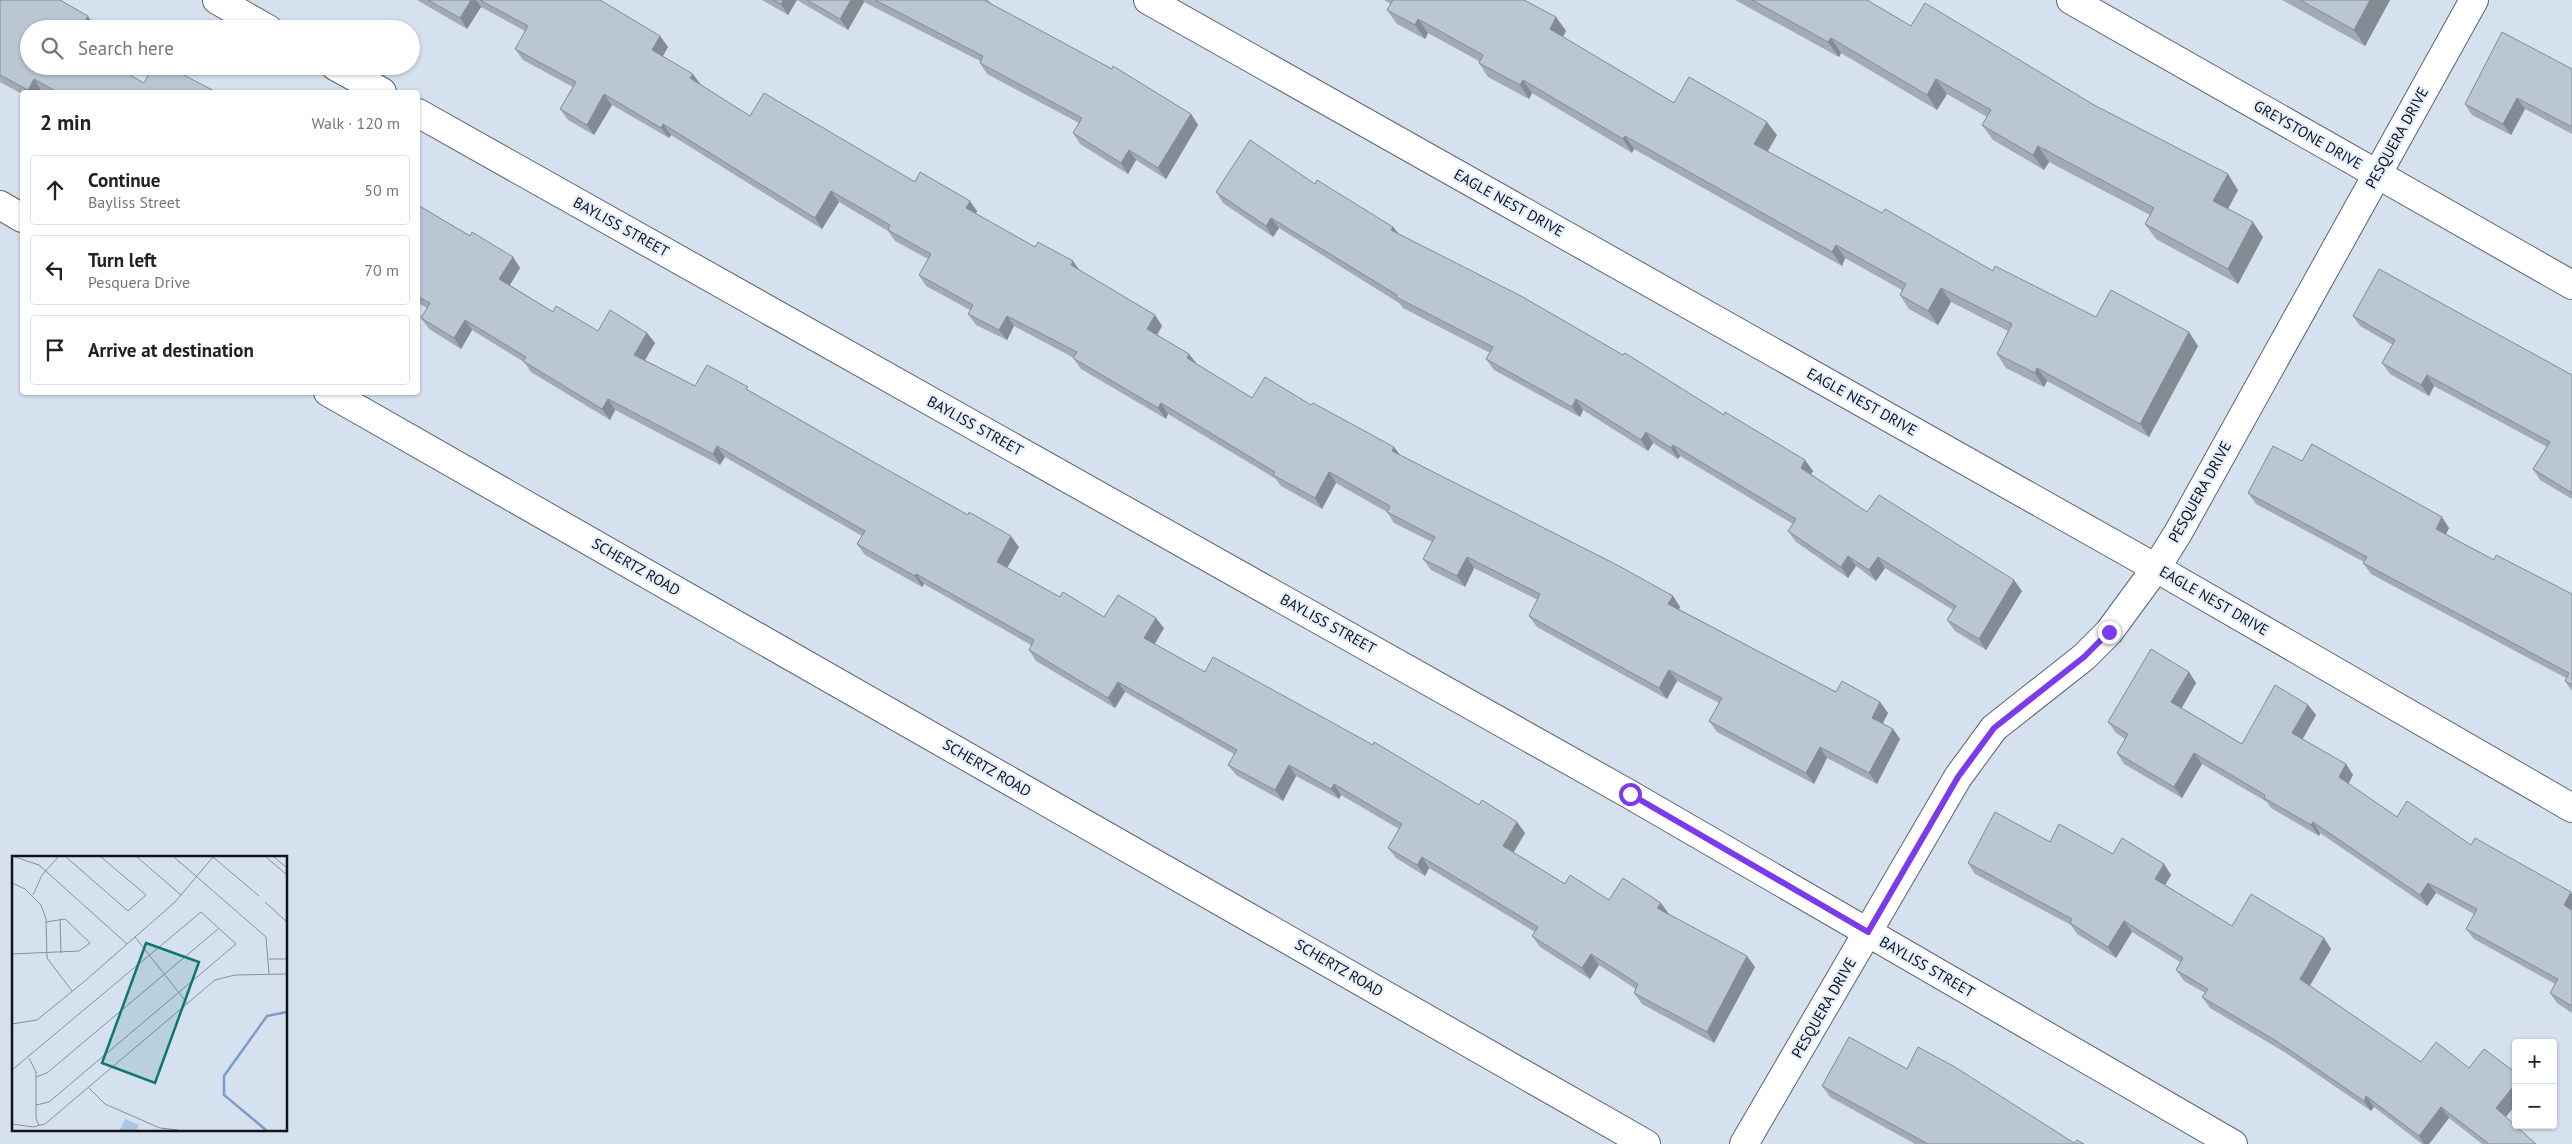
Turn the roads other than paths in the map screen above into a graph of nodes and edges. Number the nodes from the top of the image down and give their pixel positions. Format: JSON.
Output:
{"nodes":[{"id":1,"x":217,"y":0,"type":"edge"},
{"id":2,"x":1148,"y":0,"type":"edge"},
{"id":3,"x":2071,"y":0,"type":"edge"},
{"id":4,"x":2474,"y":0,"type":"edge"},
{"id":5,"x":252,"y":20,"type":"edge"},
{"id":6,"x":351,"y":75,"type":"edge"},
{"id":7,"x":378,"y":90,"type":"edge"},
{"id":8,"x":420,"y":114,"type":"edge"},
{"id":9,"x":2378,"y":174,"type":"junction"},
{"id":10,"x":0,"y":206,"type":"edge"},
{"id":11,"x":20,"y":217,"type":"edge"},
{"id":12,"x":2572,"y":285,"type":"edge"},
{"id":13,"x":333,"y":395,"type":"edge"},
{"id":14,"x":2156,"y":568,"type":"junction"},
{"id":15,"x":2572,"y":808,"type":"edge"},
{"id":16,"x":1868,"y":932,"type":"junction"},
{"id":17,"x":1646,"y":1144,"type":"edge"},
{"id":18,"x":1744,"y":1144,"type":"edge"},
{"id":19,"x":2233,"y":1144,"type":"edge"}],
"edges":[{"from":1,"to":5,"type":"street"},
{"from":2,"to":14,"type":"street","name":"EAGLE NEST DRIVE"},
{"from":3,"to":9,"type":"street","name":"GREYSTONE DRIVE"},
{"from":4,"to":9,"type":"street","name":"PESQUERA DRIVE"},
{"from":6,"to":7,"type":"street"},
{"from":8,"to":16,"type":"street","name":"BAYLISS STREET"},
{"from":9,"to":12,"type":"street","name":"GREYSTONE DRIVE"},
{"from":9,"to":14,"type":"street","name":"PESQUERA DRIVE"},
{"from":10,"to":11,"type":"street"},
{"from":13,"to":17,"type":"street","name":"SCHERTZ ROAD"},
{"from":14,"to":15,"type":"street","name":"EAGLE NEST DRIVE"},
{"from":14,"to":16,"type":"street","name":"PESQUERA DRIVE"},
{"from":16,"to":18,"type":"street","name":"PESQUERA DRIVE"},
{"from":16,"to":19,"type":"street","name":"BAYLISS STREET"}]}
